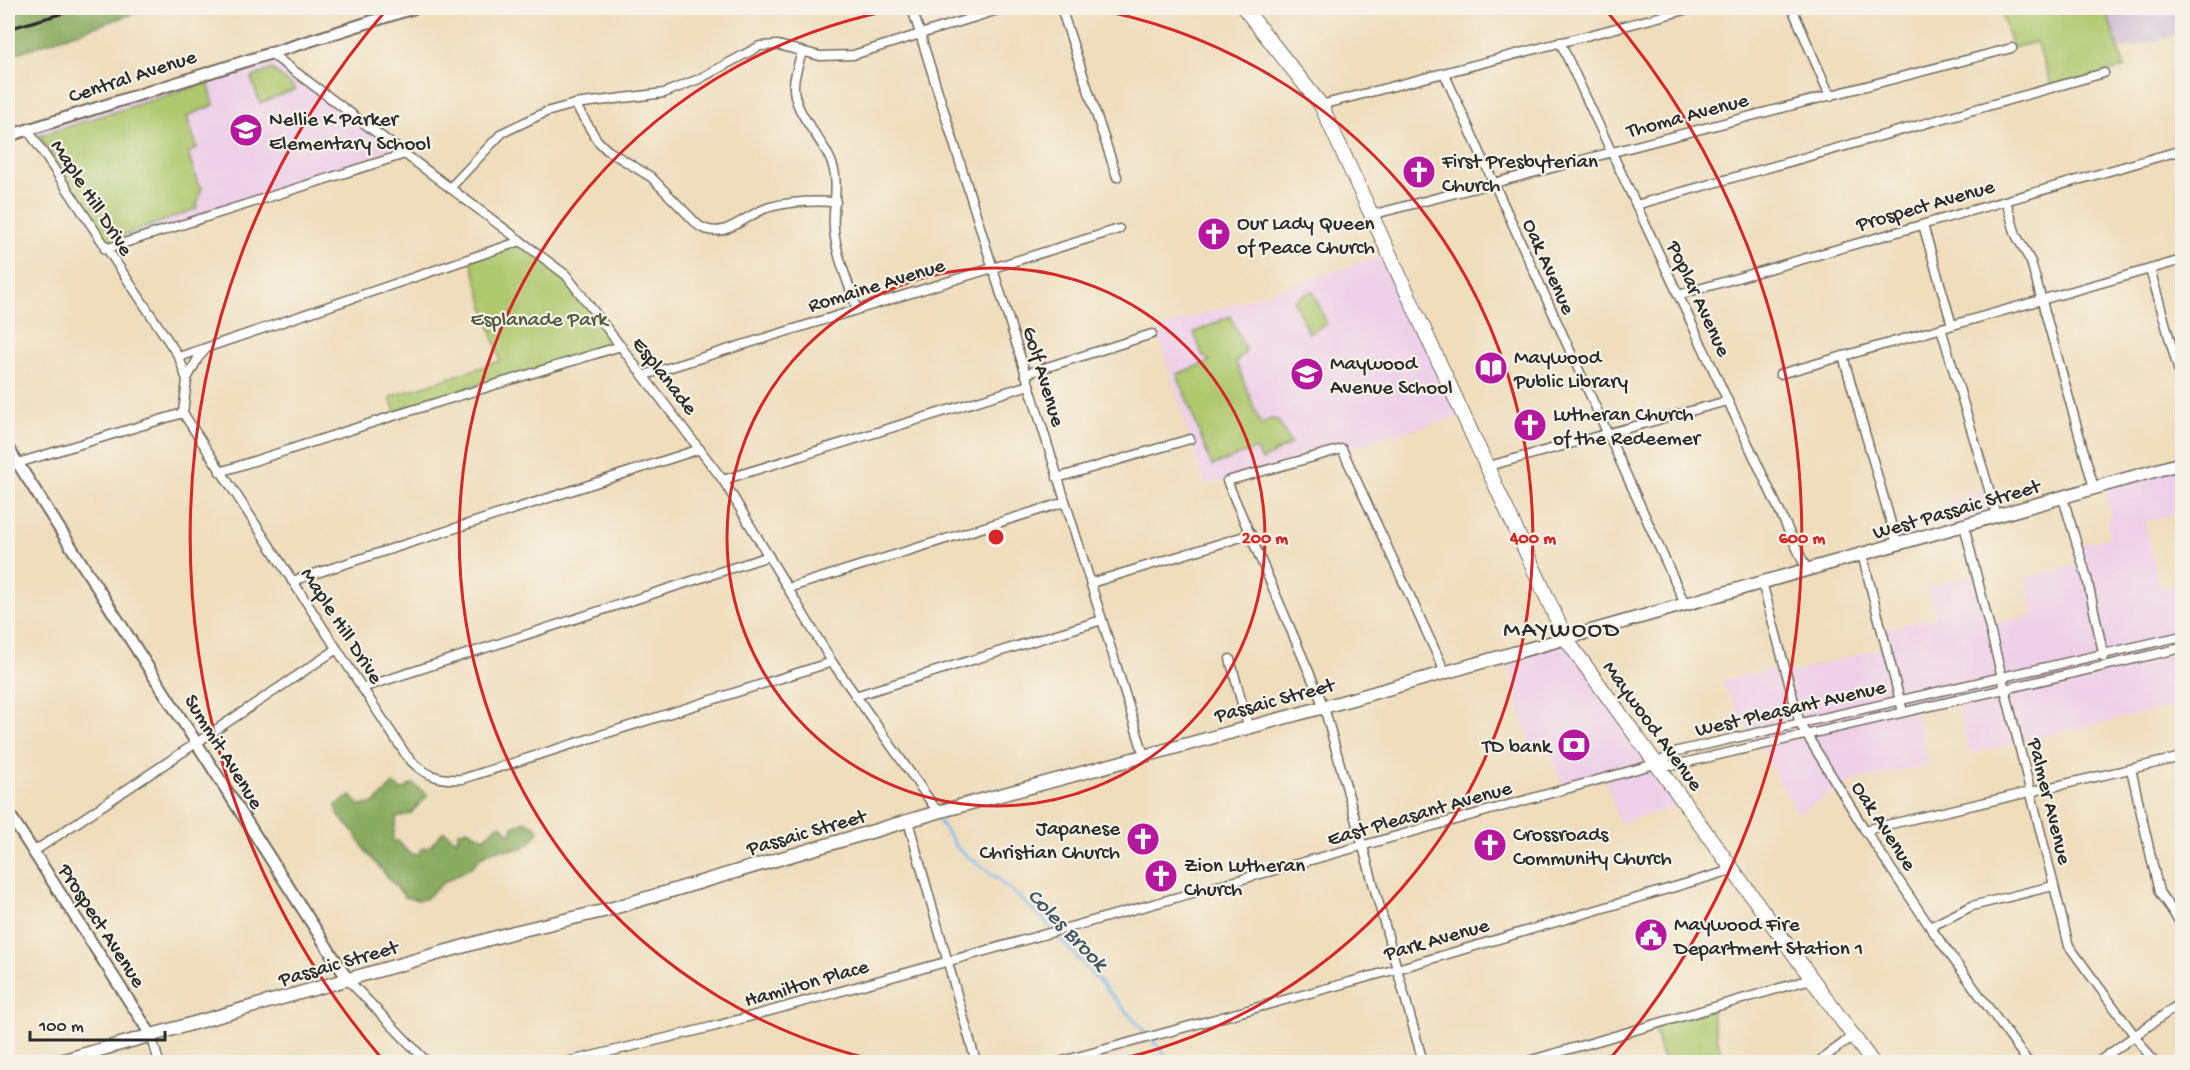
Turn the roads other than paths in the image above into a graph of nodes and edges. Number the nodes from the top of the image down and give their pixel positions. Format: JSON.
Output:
{"nodes":[{"id":1,"x":414,"y":8,"type":"edge"},
{"id":2,"x":912,"y":8,"type":"edge"},
{"id":3,"x":1004,"y":8,"type":"edge"},
{"id":4,"x":1061,"y":8,"type":"edge"},
{"id":5,"x":1244,"y":8,"type":"edge"},
{"id":6,"x":1693,"y":8,"type":"edge"},
{"id":7,"x":1792,"y":8,"type":"edge"},
{"id":8,"x":920,"y":33,"type":"junction"},
{"id":9,"x":1560,"y":42,"type":"junction"},
{"id":10,"x":2012,"y":48,"type":"dead end"},
{"id":11,"x":268,"y":52,"type":"junction"},
{"id":12,"x":802,"y":52,"type":"junction"},
{"id":13,"x":1444,"y":73,"type":"junction"},
{"id":14,"x":2104,"y":73,"type":"dead end"},
{"id":15,"x":1830,"y":96,"type":"junction"},
{"id":16,"x":575,"y":104,"type":"junction"},
{"id":17,"x":1322,"y":105,"type":"junction"},
{"id":18,"x":28,"y":130,"type":"junction"},
{"id":19,"x":8,"y":136,"type":"edge"},
{"id":20,"x":2182,"y":150,"type":"edge"},
{"id":21,"x":1611,"y":153,"type":"junction"},
{"id":22,"x":405,"y":154,"type":"junction"},
{"id":23,"x":1117,"y":177,"type":"dead end"},
{"id":24,"x":1494,"y":184,"type":"junction"},
{"id":25,"x":450,"y":188,"type":"junction"},
{"id":26,"x":2006,"y":201,"type":"junction"},
{"id":27,"x":836,"y":202,"type":"junction"},
{"id":28,"x":1636,"y":205,"type":"junction"},
{"id":29,"x":1371,"y":215,"type":"junction"},
{"id":30,"x":1923,"y":225,"type":"junction"},
{"id":31,"x":1119,"y":229,"type":"dead end"},
{"id":32,"x":521,"y":241,"type":"junction"},
{"id":33,"x":105,"y":249,"type":"junction"},
{"id":34,"x":2182,"y":260,"type":"edge"},
{"id":35,"x":992,"y":267,"type":"junction"},
{"id":36,"x":2150,"y":269,"type":"junction"},
{"id":37,"x":1678,"y":295,"type":"junction"},
{"id":38,"x":2042,"y":300,"type":"junction"},
{"id":39,"x":857,"y":309,"type":"junction"},
{"id":40,"x":1952,"y":325,"type":"junction"},
{"id":41,"x":1941,"y":328,"type":"junction"},
{"id":42,"x":1152,"y":334,"type":"dead end"},
{"id":43,"x":621,"y":346,"type":"junction"},
{"id":44,"x":208,"y":347,"type":"junction"},
{"id":45,"x":1843,"y":356,"type":"junction"},
{"id":46,"x":179,"y":357,"type":"junction"},
{"id":47,"x":1025,"y":374,"type":"junction"},
{"id":48,"x":1780,"y":374,"type":"dead end"},
{"id":49,"x":645,"y":375,"type":"junction"},
{"id":50,"x":187,"y":380,"type":"junction"},
{"id":51,"x":2182,"y":383,"type":"edge"},
{"id":52,"x":1029,"y":385,"type":"junction"},
{"id":53,"x":1727,"y":400,"type":"junction"},
{"id":54,"x":183,"y":413,"type":"junction"},
{"id":55,"x":1606,"y":434,"type":"junction"},
{"id":56,"x":1190,"y":439,"type":"dead end"},
{"id":57,"x":8,"y":448,"type":"edge"},
{"id":58,"x":700,"y":449,"type":"junction"},
{"id":59,"x":12,"y":464,"type":"edge"},
{"id":60,"x":2179,"y":464,"type":"edge"},
{"id":61,"x":1485,"y":467,"type":"junction"},
{"id":62,"x":220,"y":472,"type":"junction"},
{"id":63,"x":1057,"y":478,"type":"junction"},
{"id":64,"x":2182,"y":478,"type":"edge"},
{"id":65,"x":723,"y":480,"type":"junction"},
{"id":66,"x":2094,"y":488,"type":"junction"},
{"id":67,"x":2063,"y":498,"type":"junction"},
{"id":68,"x":1065,"y":502,"type":"junction"},
{"id":69,"x":1997,"y":516,"type":"junction"},
{"id":70,"x":1964,"y":525,"type":"junction"},
{"id":71,"x":1251,"y":534,"type":"junction"},
{"id":72,"x":1897,"y":544,"type":"junction"},
{"id":73,"x":1862,"y":554,"type":"junction"},
{"id":74,"x":769,"y":556,"type":"junction"},
{"id":75,"x":1807,"y":570,"type":"junction"},
{"id":76,"x":292,"y":581,"type":"junction"},
{"id":77,"x":1762,"y":582,"type":"junction"},
{"id":78,"x":1091,"y":583,"type":"junction"},
{"id":79,"x":788,"y":588,"type":"junction"},
{"id":80,"x":1685,"y":604,"type":"junction"},
{"id":81,"x":1102,"y":620,"type":"junction"},
{"id":82,"x":2182,"y":636,"type":"edge"},
{"id":83,"x":1566,"y":639,"type":"junction"},
{"id":84,"x":2182,"y":648,"type":"edge"},
{"id":85,"x":337,"y":649,"type":"junction"},
{"id":86,"x":2104,"y":654,"type":"junction"},
{"id":87,"x":1230,"y":659,"type":"dead end"},
{"id":88,"x":832,"y":662,"type":"junction"},
{"id":89,"x":2106,"y":666,"type":"junction"},
{"id":90,"x":1445,"y":672,"type":"junction"},
{"id":91,"x":2002,"y":677,"type":"junction"},
{"id":92,"x":362,"y":688,"type":"junction"},
{"id":93,"x":2005,"y":688,"type":"junction"},
{"id":94,"x":855,"y":696,"type":"junction"},
{"id":95,"x":1900,"y":700,"type":"junction"},
{"id":96,"x":1324,"y":707,"type":"junction"},
{"id":97,"x":1903,"y":712,"type":"junction"},
{"id":98,"x":1800,"y":724,"type":"junction"},
{"id":99,"x":1248,"y":726,"type":"junction"},
{"id":100,"x":1807,"y":734,"type":"junction"},
{"id":101,"x":196,"y":742,"type":"junction"},
{"id":102,"x":1144,"y":755,"type":"junction"},
{"id":103,"x":2182,"y":757,"type":"edge"},
{"id":104,"x":1654,"y":764,"type":"junction"},
{"id":105,"x":2132,"y":768,"type":"junction"},
{"id":106,"x":2030,"y":792,"type":"junction"},
{"id":107,"x":8,"y":812,"type":"edge"},
{"id":108,"x":938,"y":812,"type":"junction"},
{"id":109,"x":908,"y":821,"type":"junction"},
{"id":110,"x":1865,"y":830,"type":"junction"},
{"id":111,"x":1363,"y":847,"type":"junction"},
{"id":112,"x":33,"y":852,"type":"junction"},
{"id":113,"x":1732,"y":870,"type":"junction"},
{"id":114,"x":2053,"y":886,"type":"junction"},
{"id":115,"x":2182,"y":925,"type":"edge"},
{"id":116,"x":1930,"y":927,"type":"junction"},
{"id":117,"x":1054,"y":932,"type":"joint"},
{"id":118,"x":947,"y":960,"type":"junction"},
{"id":119,"x":1397,"y":969,"type":"junction"},
{"id":120,"x":1811,"y":979,"type":"junction"},
{"id":121,"x":348,"y":980,"type":"junction"},
{"id":122,"x":2182,"y":1002,"type":"edge"},
{"id":123,"x":151,"y":1035,"type":"junction"},
{"id":124,"x":1853,"y":1036,"type":"junction"},
{"id":125,"x":2135,"y":1036,"type":"junction"},
{"id":126,"x":57,"y":1062,"type":"edge"},
{"id":127,"x":159,"y":1062,"type":"edge"},
{"id":128,"x":427,"y":1062,"type":"edge"},
{"id":129,"x":567,"y":1062,"type":"edge"},
{"id":130,"x":976,"y":1062,"type":"edge"},
{"id":131,"x":1059,"y":1062,"type":"edge"},
{"id":132,"x":1423,"y":1062,"type":"edge"},
{"id":133,"x":1525,"y":1062,"type":"edge"},
{"id":134,"x":1818,"y":1062,"type":"edge"},
{"id":135,"x":1872,"y":1062,"type":"edge"},
{"id":136,"x":2028,"y":1062,"type":"edge"},
{"id":137,"x":2098,"y":1062,"type":"edge"},
{"id":138,"x":2154,"y":1062,"type":"edge"}],
"edges":[{"from":1,"to":11,"type":"street","name":"Central Avenue"},
{"from":2,"to":8,"type":"street","name":"Golf Avenue"},
{"from":3,"to":8,"type":"street"},
{"from":4,"to":23,"type":"street"},
{"from":5,"to":17,"type":"main road","name":"Maywood Avenue"},
{"from":6,"to":9,"type":"street"},
{"from":7,"to":15,"type":"street"},
{"from":8,"to":12,"type":"street"},
{"from":8,"to":35,"type":"street","name":"Golf Avenue"},
{"from":9,"to":13,"type":"street"},
{"from":9,"to":21,"type":"street","name":"Poplar Avenue"},
{"from":10,"to":15,"type":"street","name":"Thoma Avenue"},
{"from":11,"to":18,"type":"street","name":"Central Avenue"},
{"from":11,"to":22,"type":"street","name":"Esplanade"},
{"from":12,"to":16,"type":"street"},
{"from":12,"to":27,"type":"street"},
{"from":13,"to":17,"type":"street"},
{"from":13,"to":24,"type":"street","name":"Oak Avenue"},
{"from":14,"to":28,"type":"street"},
{"from":15,"to":21,"type":"street","name":"Thoma Avenue"},
{"from":16,"to":25,"type":"street"},
{"from":16,"to":27,"type":"street"},
{"from":17,"to":29,"type":"main road","name":"Maywood Avenue"},
{"from":18,"to":19,"type":"street","name":"Central Avenue"},
{"from":18,"to":33,"type":"street","name":"Maple Hill Drive"},
{"from":20,"to":26,"type":"street","name":"Prospect Avenue"},
{"from":21,"to":24,"type":"street","name":"Thoma Avenue"},
{"from":21,"to":28,"type":"street","name":"Poplar Avenue"},
{"from":22,"to":25,"type":"street","name":"Esplanade"},
{"from":22,"to":33,"type":"street"},
{"from":24,"to":29,"type":"street","name":"Thoma Avenue"},
{"from":24,"to":55,"type":"street","name":"Oak Avenue"},
{"from":25,"to":32,"type":"street","name":"Esplanade"},
{"from":26,"to":30,"type":"street","name":"Prospect Avenue"},
{"from":26,"to":38,"type":"street"},
{"from":27,"to":39,"type":"street"},
{"from":28,"to":37,"type":"street","name":"Poplar Avenue"},
{"from":29,"to":61,"type":"main road","name":"Maywood Avenue"},
{"from":30,"to":37,"type":"street","name":"Prospect Avenue"},
{"from":30,"to":40,"type":"street"},
{"from":31,"to":35,"type":"street","name":"Romaine Avenue"},
{"from":32,"to":43,"type":"street","name":"Esplanade"},
{"from":32,"to":44,"type":"street"},
{"from":33,"to":46,"type":"street","name":"Maple Hill Drive"},
{"from":34,"to":36,"type":"street"},
{"from":35,"to":39,"type":"street","name":"Romaine Avenue"},
{"from":35,"to":47,"type":"street","name":"Golf Avenue"},
{"from":36,"to":38,"type":"street"},
{"from":36,"to":51,"type":"street"},
{"from":37,"to":53,"type":"street","name":"Poplar Avenue"},
{"from":38,"to":40,"type":"street"},
{"from":38,"to":66,"type":"street"},
{"from":39,"to":49,"type":"street","name":"Romaine Avenue"},
{"from":40,"to":41,"type":"street"},
{"from":41,"to":45,"type":"street"},
{"from":41,"to":69,"type":"street"},
{"from":42,"to":47,"type":"street"},
{"from":43,"to":49,"type":"street","name":"Esplanade"},
{"from":43,"to":62,"type":"street"},
{"from":44,"to":46,"type":"street"},
{"from":44,"to":50,"type":"street"},
{"from":45,"to":48,"type":"street"},
{"from":45,"to":72,"type":"street"},
{"from":46,"to":50,"type":"street","name":"Maple Hill Drive"},
{"from":47,"to":52,"type":"street","name":"Golf Avenue"},
{"from":49,"to":58,"type":"street","name":"Esplanade"},
{"from":50,"to":54,"type":"street","name":"Maple Hill Drive"},
{"from":52,"to":63,"type":"street","name":"Golf Avenue"},
{"from":52,"to":65,"type":"street"},
{"from":53,"to":55,"type":"street"},
{"from":53,"to":75,"type":"street","name":"Poplar Avenue"},
{"from":54,"to":59,"type":"street"},
{"from":54,"to":62,"type":"street","name":"Maple Hill Drive"},
{"from":55,"to":61,"type":"street"},
{"from":55,"to":80,"type":"street","name":"Oak Avenue"},
{"from":56,"to":63,"type":"street"},
{"from":57,"to":59,"type":"street","name":"Summit Avenue"},
{"from":58,"to":65,"type":"street","name":"Esplanade"},
{"from":58,"to":76,"type":"street"},
{"from":59,"to":101,"type":"street","name":"Summit Avenue"},
{"from":60,"to":64,"type":"street"},
{"from":60,"to":66,"type":"main road","name":"West Passaic Street"},
{"from":61,"to":83,"type":"main road","name":"Maywood Avenue"},
{"from":62,"to":76,"type":"street","name":"Maple Hill Drive"},
{"from":63,"to":68,"type":"street","name":"Golf Avenue"},
{"from":65,"to":74,"type":"street","name":"Esplanade"},
{"from":66,"to":67,"type":"main road","name":"West Passaic Street"},
{"from":67,"to":69,"type":"main road","name":"West Passaic Street"},
{"from":67,"to":86,"type":"street"},
{"from":68,"to":78,"type":"street","name":"Golf Avenue"},
{"from":68,"to":79,"type":"street"},
{"from":69,"to":70,"type":"main road","name":"West Passaic Street"},
{"from":70,"to":72,"type":"main road","name":"West Passaic Street"},
{"from":70,"to":91,"type":"street","name":"Palmer Avenue"},
{"from":71,"to":78,"type":"street"},
{"from":71,"to":90,"type":"street"},
{"from":71,"to":96,"type":"street"},
{"from":72,"to":73,"type":"main road","name":"West Passaic Street"},
{"from":73,"to":75,"type":"main road","name":"West Passaic Street"},
{"from":73,"to":95,"type":"street"},
{"from":74,"to":79,"type":"street","name":"Esplanade"},
{"from":74,"to":92,"type":"street"},
{"from":75,"to":77,"type":"main road","name":"West Passaic Street"},
{"from":76,"to":85,"type":"street","name":"Maple Hill Drive"},
{"from":77,"to":80,"type":"main road","name":"West Passaic Street"},
{"from":77,"to":98,"type":"street","name":"Oak Avenue"},
{"from":78,"to":81,"type":"street","name":"Golf Avenue"},
{"from":79,"to":88,"type":"street","name":"Esplanade"},
{"from":80,"to":83,"type":"main road","name":"West Passaic Street"},
{"from":81,"to":94,"type":"street"},
{"from":81,"to":102,"type":"street","name":"Golf Avenue"},
{"from":82,"to":86,"type":"street","name":"West Pleasant Avenue"},
{"from":83,"to":90,"type":"main road","name":"Passaic Street"},
{"from":83,"to":104,"type":"main road","name":"Maywood Avenue"},
{"from":84,"to":89,"type":"street","name":"West Pleasant Avenue"},
{"from":85,"to":92,"type":"street","name":"Maple Hill Drive"},
{"from":85,"to":101,"type":"street"},
{"from":86,"to":89,"type":"street"},
{"from":86,"to":91,"type":"street","name":"West Pleasant Avenue"},
{"from":87,"to":99,"type":"street"},
{"from":88,"to":92,"type":"street","name":"Maple Hill Drive"},
{"from":88,"to":94,"type":"street","name":"Esplanade"},
{"from":89,"to":93,"type":"street","name":"West Pleasant Avenue"},
{"from":90,"to":96,"type":"main road","name":"Passaic Street"},
{"from":91,"to":93,"type":"street","name":"Palmer Avenue"},
{"from":91,"to":95,"type":"street","name":"West Pleasant Avenue"},
{"from":93,"to":97,"type":"street","name":"West Pleasant Avenue"},
{"from":93,"to":106,"type":"street","name":"Palmer Avenue"},
{"from":94,"to":108,"type":"street","name":"Esplanade"},
{"from":95,"to":97,"type":"street"},
{"from":95,"to":98,"type":"street","name":"West Pleasant Avenue"},
{"from":96,"to":99,"type":"main road","name":"Passaic Street"},
{"from":96,"to":111,"type":"street"},
{"from":97,"to":100,"type":"street","name":"West Pleasant Avenue"},
{"from":98,"to":100,"type":"street","name":"Oak Avenue"},
{"from":98,"to":104,"type":"street","name":"West Pleasant Avenue"},
{"from":99,"to":102,"type":"main road","name":"Passaic Street"},
{"from":100,"to":104,"type":"street","name":"West Pleasant Avenue"},
{"from":100,"to":110,"type":"street","name":"Oak Avenue"},
{"from":101,"to":112,"type":"street"},
{"from":101,"to":121,"type":"street","name":"Summit Avenue"},
{"from":102,"to":108,"type":"main road","name":"Passaic Street"},
{"from":103,"to":105,"type":"street"},
{"from":104,"to":111,"type":"street","name":"East Pleasant Avenue"},
{"from":104,"to":113,"type":"main road","name":"Maywood Avenue"},
{"from":105,"to":106,"type":"street"},
{"from":105,"to":115,"type":"street"},
{"from":106,"to":110,"type":"street"},
{"from":106,"to":114,"type":"street","name":"Palmer Avenue"},
{"from":107,"to":112,"type":"street","name":"Prospect Avenue"},
{"from":108,"to":109,"type":"main road","name":"Passaic Street"},
{"from":109,"to":118,"type":"street"},
{"from":109,"to":121,"type":"main road","name":"Passaic Street"},
{"from":110,"to":116,"type":"street","name":"Oak Avenue"},
{"from":111,"to":117,"type":"street","name":"East Pleasant Avenue"},
{"from":111,"to":119,"type":"street"},
{"from":112,"to":123,"type":"street","name":"Prospect Avenue"},
{"from":113,"to":119,"type":"street","name":"Park Avenue"},
{"from":113,"to":120,"type":"main road","name":"Maywood Avenue"},
{"from":114,"to":116,"type":"street"},
{"from":114,"to":125,"type":"street","name":"Palmer Avenue"},
{"from":116,"to":136,"type":"street","name":"Oak Avenue"},
{"from":117,"to":118,"type":"street","name":"Hamilton Place"},
{"from":118,"to":129,"type":"street","name":"Hamilton Place"},
{"from":118,"to":130,"type":"street"},
{"from":119,"to":131,"type":"street","name":"Park Avenue"},
{"from":119,"to":132,"type":"street"},
{"from":120,"to":124,"type":"main road","name":"Maywood Avenue"},
{"from":120,"to":133,"type":"street"},
{"from":121,"to":123,"type":"main road","name":"Passaic Street"},
{"from":121,"to":128,"type":"street","name":"Summit Avenue"},
{"from":122,"to":125,"type":"street"},
{"from":123,"to":126,"type":"main road","name":"Passaic Street"},
{"from":123,"to":127,"type":"street","name":"Prospect Avenue"},
{"from":124,"to":134,"type":"street"},
{"from":124,"to":135,"type":"main road","name":"Maywood Avenue"},
{"from":125,"to":137,"type":"street"},
{"from":125,"to":138,"type":"street","name":"Palmer Avenue"}]}
